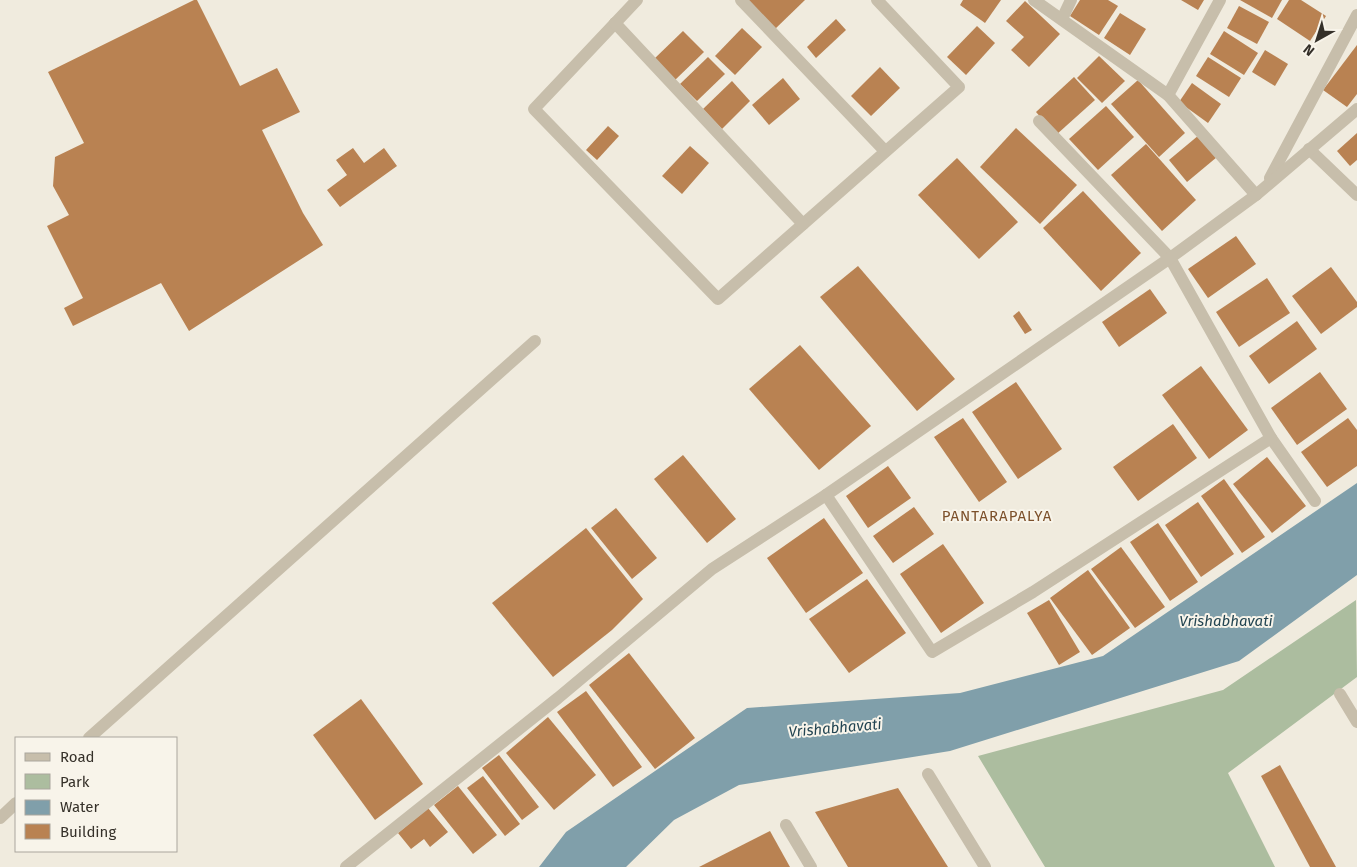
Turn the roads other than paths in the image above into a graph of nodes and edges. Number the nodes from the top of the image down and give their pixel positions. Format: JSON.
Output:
{"nodes":[{"id":1,"x":637,"y":0,"type":"edge"},
{"id":2,"x":741,"y":0,"type":"edge"},
{"id":3,"x":877,"y":0,"type":"edge"},
{"id":4,"x":1034,"y":0,"type":"edge"},
{"id":5,"x":1071,"y":0,"type":"edge"},
{"id":6,"x":1220,"y":0,"type":"edge"},
{"id":7,"x":1357,"y":15,"type":"edge"},
{"id":8,"x":1062,"y":19,"type":"junction"},
{"id":9,"x":615,"y":23,"type":"junction"},
{"id":10,"x":1168,"y":95,"type":"junction"},
{"id":11,"x":1357,"y":109,"type":"edge"},
{"id":12,"x":1039,"y":121,"type":"dead end"},
{"id":13,"x":1309,"y":149,"type":"junction"},
{"id":14,"x":886,"y":151,"type":"junction"},
{"id":15,"x":1261,"y":190,"type":"junction"},
{"id":16,"x":1357,"y":195,"type":"edge"},
{"id":17,"x":803,"y":224,"type":"junction"},
{"id":18,"x":1170,"y":258,"type":"junction"},
{"id":19,"x":535,"y":341,"type":"dead end"},
{"id":20,"x":1271,"y":438,"type":"junction"},
{"id":21,"x":826,"y":495,"type":"junction"},
{"id":22,"x":1315,"y":501,"type":"dead end"},
{"id":23,"x":1340,"y":694,"type":"dead end"},
{"id":24,"x":1357,"y":722,"type":"edge"},
{"id":25,"x":90,"y":737,"type":"edge"},
{"id":26,"x":928,"y":774,"type":"dead end"},
{"id":27,"x":15,"y":804,"type":"edge"},
{"id":28,"x":0,"y":818,"type":"edge"},
{"id":29,"x":786,"y":825,"type":"dead end"},
{"id":30,"x":346,"y":867,"type":"edge"},
{"id":31,"x":811,"y":867,"type":"edge"},
{"id":32,"x":985,"y":867,"type":"edge"}],
"edges":[{"from":1,"to":9,"type":"street"},
{"from":2,"to":14,"type":"street"},
{"from":3,"to":14,"type":"street"},
{"from":4,"to":8,"type":"street"},
{"from":5,"to":8,"type":"street"},
{"from":6,"to":10,"type":"street"},
{"from":7,"to":15,"type":"street"},
{"from":8,"to":10,"type":"street"},
{"from":9,"to":17,"type":"street"},
{"from":9,"to":17,"type":"street"},
{"from":10,"to":15,"type":"street"},
{"from":11,"to":13,"type":"street"},
{"from":12,"to":18,"type":"street"},
{"from":13,"to":15,"type":"street"},
{"from":13,"to":16,"type":"street"},
{"from":14,"to":17,"type":"street"},
{"from":15,"to":18,"type":"street"},
{"from":18,"to":20,"type":"street"},
{"from":18,"to":21,"type":"street"},
{"from":19,"to":25,"type":"street"},
{"from":20,"to":21,"type":"street"},
{"from":20,"to":22,"type":"street"},
{"from":21,"to":30,"type":"street"},
{"from":23,"to":24,"type":"street"},
{"from":26,"to":32,"type":"street"},
{"from":27,"to":28,"type":"street"},
{"from":29,"to":31,"type":"street"}]}
